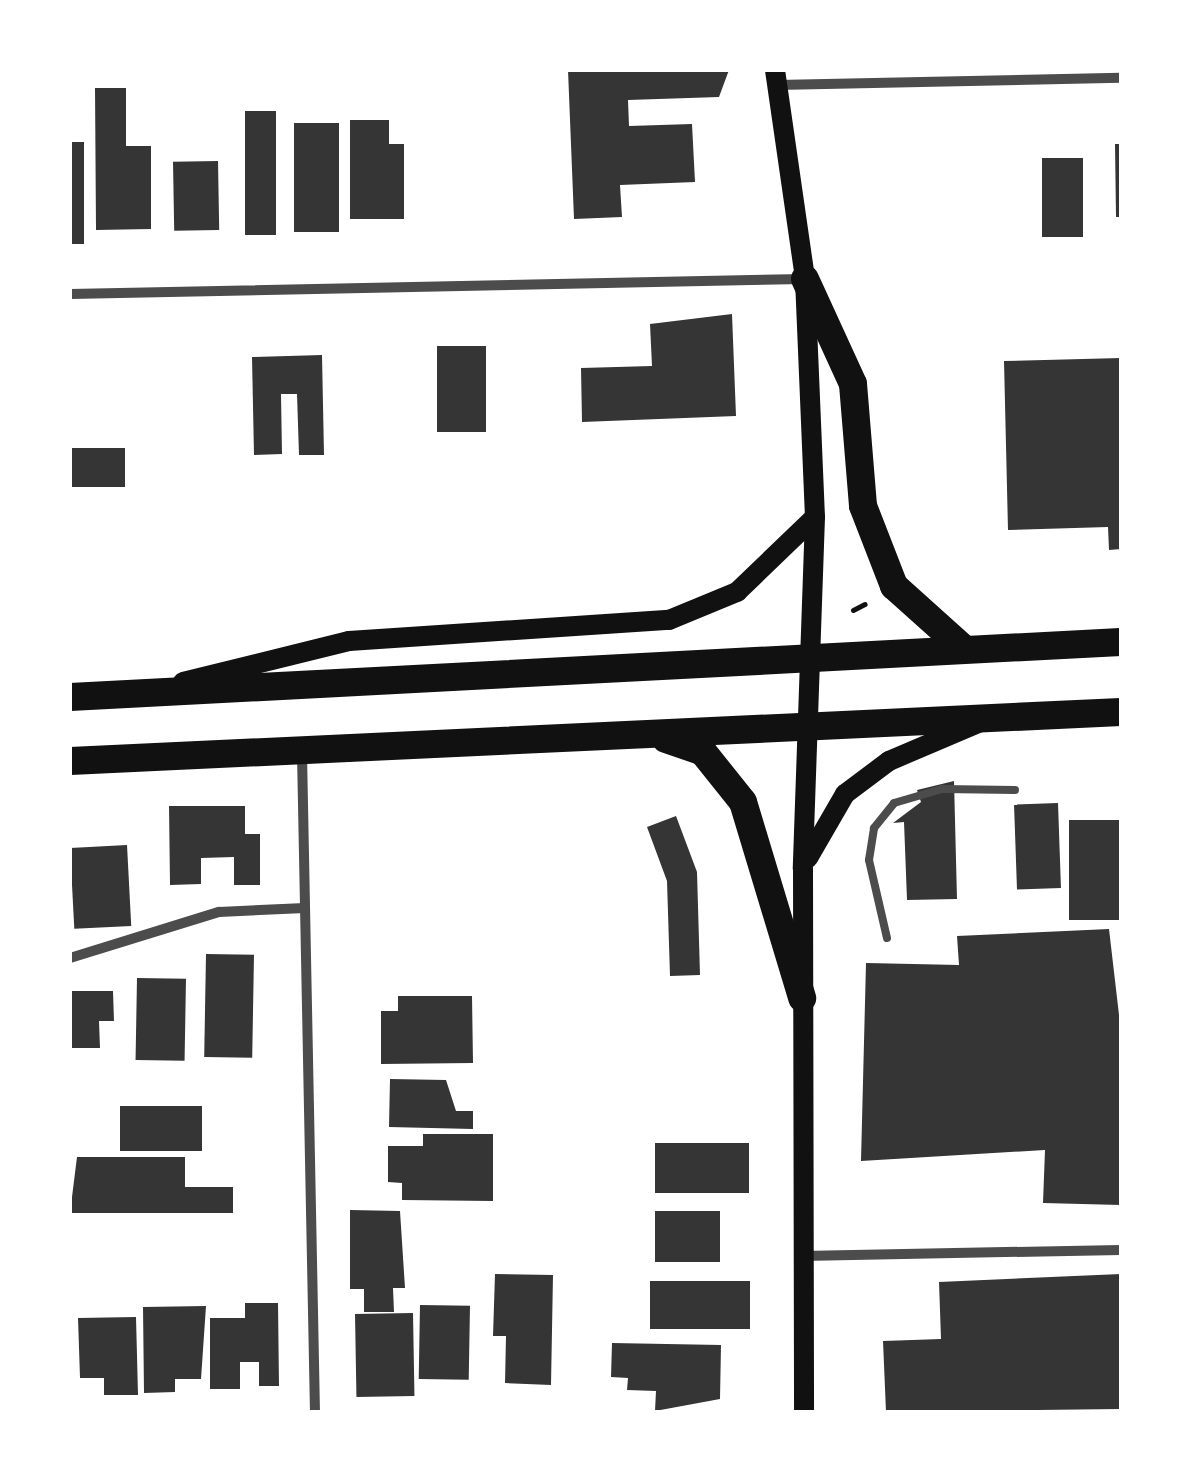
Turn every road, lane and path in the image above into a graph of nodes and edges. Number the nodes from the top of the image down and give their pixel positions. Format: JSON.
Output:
{"nodes":[{"id":1,"x":775,"y":78,"type":"edge"},
{"id":2,"x":1121,"y":78,"type":"edge"},
{"id":3,"x":805,"y":278,"type":"junction"},
{"id":4,"x":70,"y":294,"type":"edge"},
{"id":5,"x":815,"y":517,"type":"junction"},
{"id":6,"x":864,"y":604,"type":"dead end"},
{"id":7,"x":853,"y":610,"type":"dead end"},
{"id":8,"x":1121,"y":642,"type":"edge"},
{"id":9,"x":964,"y":648,"type":"junction"},
{"id":10,"x":811,"y":655,"type":"junction"},
{"id":11,"x":165,"y":687,"type":"junction"},
{"id":12,"x":70,"y":697,"type":"edge"},
{"id":13,"x":1121,"y":712,"type":"edge"},
{"id":14,"x":996,"y":715,"type":"junction"},
{"id":15,"x":809,"y":724,"type":"junction"},
{"id":16,"x":658,"y":736,"type":"junction"},
{"id":17,"x":302,"y":753,"type":"junction"},
{"id":18,"x":70,"y":760,"type":"edge"},
{"id":19,"x":1015,"y":790,"type":"dead end"},
{"id":20,"x":803,"y":868,"type":"junction"},
{"id":21,"x":305,"y":908,"type":"junction"},
{"id":22,"x":887,"y":938,"type":"dead end"},
{"id":23,"x":70,"y":958,"type":"edge"},
{"id":24,"x":802,"y":998,"type":"junction"},
{"id":25,"x":1121,"y":1250,"type":"edge"},
{"id":26,"x":801,"y":1256,"type":"junction"},
{"id":27,"x":315,"y":1412,"type":"edge"},
{"id":28,"x":804,"y":1412,"type":"edge"}],
"edges":[{"from":1,"to":2,"type":"street"},
{"from":1,"to":3,"type":"main road"},
{"from":3,"to":4,"type":"street"},
{"from":3,"to":5,"type":"main road"},
{"from":3,"to":9,"type":"highway"},
{"from":5,"to":10,"type":"main road"},
{"from":5,"to":11,"type":"main road"},
{"from":6,"to":7,"type":"path"},
{"from":8,"to":9,"type":"highway"},
{"from":9,"to":10,"type":"highway"},
{"from":10,"to":11,"type":"highway"},
{"from":10,"to":15,"type":"main road"},
{"from":11,"to":12,"type":"highway"},
{"from":13,"to":14,"type":"highway"},
{"from":14,"to":15,"type":"highway"},
{"from":14,"to":20,"type":"main road"},
{"from":15,"to":16,"type":"highway"},
{"from":15,"to":20,"type":"main road"},
{"from":16,"to":17,"type":"highway"},
{"from":16,"to":24,"type":"highway"},
{"from":17,"to":18,"type":"highway"},
{"from":17,"to":21,"type":"street"},
{"from":19,"to":22,"type":"lane"},
{"from":20,"to":24,"type":"main road"},
{"from":21,"to":23,"type":"street"},
{"from":21,"to":27,"type":"street"},
{"from":24,"to":26,"type":"main road"},
{"from":25,"to":26,"type":"street"},
{"from":26,"to":28,"type":"main road"}]}
